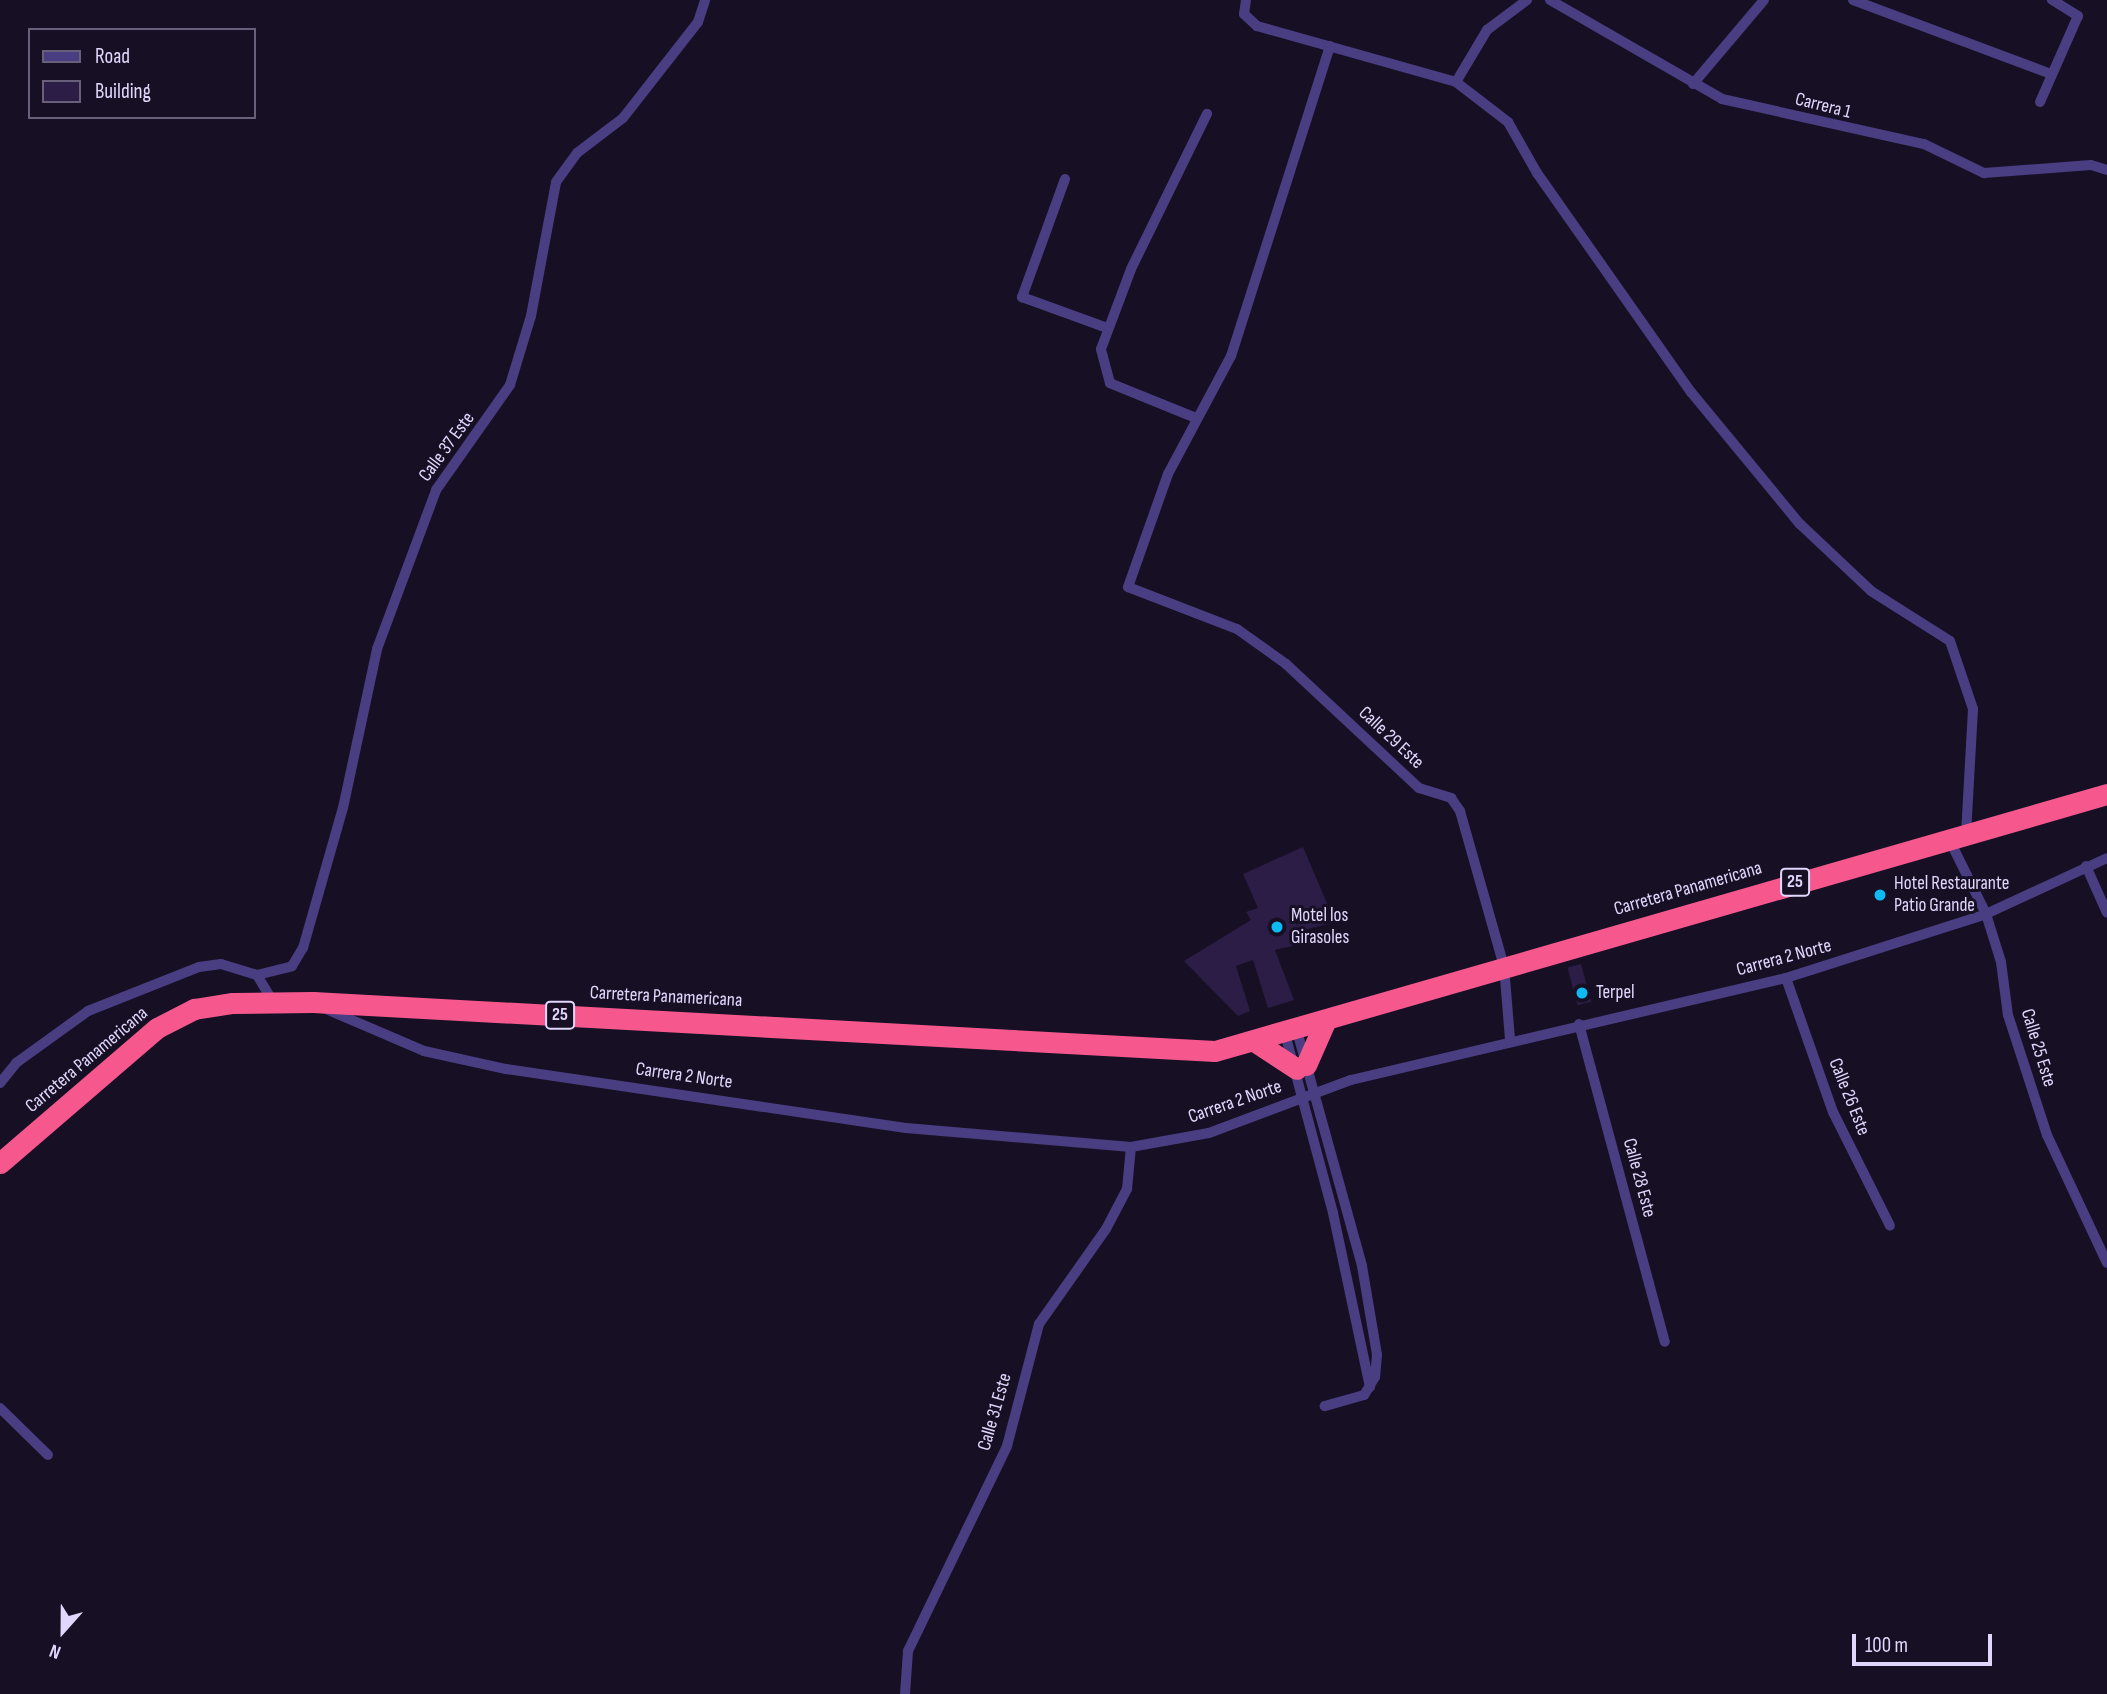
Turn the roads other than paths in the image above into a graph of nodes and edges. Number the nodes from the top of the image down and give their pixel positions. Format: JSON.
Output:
{"nodes":[{"id":1,"x":705,"y":0,"type":"edge"},
{"id":2,"x":1246,"y":0,"type":"edge"},
{"id":3,"x":1527,"y":0,"type":"edge"},
{"id":4,"x":1550,"y":0,"type":"edge"},
{"id":5,"x":1764,"y":0,"type":"edge"},
{"id":6,"x":1853,"y":0,"type":"edge"},
{"id":7,"x":2052,"y":0,"type":"edge"},
{"id":8,"x":1330,"y":46,"type":"junction"},
{"id":9,"x":2051,"y":74,"type":"junction"},
{"id":10,"x":1456,"y":82,"type":"junction"},
{"id":11,"x":1693,"y":84,"type":"junction"},
{"id":12,"x":2040,"y":102,"type":"dead end"},
{"id":13,"x":1207,"y":114,"type":"dead end"},
{"id":14,"x":2107,"y":170,"type":"edge"},
{"id":15,"x":1065,"y":179,"type":"dead end"},
{"id":16,"x":1107,"y":328,"type":"junction"},
{"id":17,"x":1196,"y":418,"type":"junction"},
{"id":18,"x":2107,"y":794,"type":"edge"},
{"id":19,"x":1958,"y":836,"type":"junction"},
{"id":20,"x":2107,"y":858,"type":"edge"},
{"id":21,"x":2086,"y":866,"type":"junction"},
{"id":22,"x":1986,"y":914,"type":"junction"},
{"id":23,"x":2107,"y":914,"type":"edge"},
{"id":24,"x":1494,"y":968,"type":"junction"},
{"id":25,"x":257,"y":975,"type":"junction"},
{"id":26,"x":1786,"y":978,"type":"junction"},
{"id":27,"x":272,"y":1000,"type":"junction"},
{"id":28,"x":313,"y":1002,"type":"junction"},
{"id":29,"x":1325,"y":1022,"type":"junction"},
{"id":30,"x":1579,"y":1024,"type":"junction"},
{"id":31,"x":1289,"y":1026,"type":"junction"},
{"id":32,"x":1510,"y":1039,"type":"junction"},
{"id":33,"x":1254,"y":1041,"type":"junction"},
{"id":34,"x":1176,"y":1046,"type":"junction"},
{"id":35,"x":1301,"y":1067,"type":"junction"},
{"id":36,"x":0,"y":1083,"type":"edge"},
{"id":37,"x":1309,"y":1094,"type":"junction"},
{"id":38,"x":1131,"y":1147,"type":"junction"},
{"id":39,"x":0,"y":1163,"type":"edge"},
{"id":40,"x":1889,"y":1226,"type":"dead end"},
{"id":41,"x":2107,"y":1263,"type":"edge"},
{"id":42,"x":1665,"y":1342,"type":"dead end"},
{"id":43,"x":1370,"y":1387,"type":"junction"},
{"id":44,"x":1325,"y":1406,"type":"dead end"},
{"id":45,"x":0,"y":1408,"type":"edge"},
{"id":46,"x":48,"y":1455,"type":"dead end"},
{"id":47,"x":905,"y":1694,"type":"edge"}],
"edges":[{"from":1,"to":25,"type":"street","name":"Calle 37 Este"},
{"from":2,"to":8,"type":"street"},
{"from":3,"to":10,"type":"street"},
{"from":4,"to":11,"type":"street","name":"Carrera 1"},
{"from":5,"to":11,"type":"street"},
{"from":6,"to":9,"type":"street"},
{"from":7,"to":9,"type":"street"},
{"from":8,"to":10,"type":"street"},
{"from":8,"to":17,"type":"street"},
{"from":9,"to":12,"type":"street"},
{"from":10,"to":19,"type":"street","name":"Calle 25 Este"},
{"from":11,"to":14,"type":"street","name":"Carrera 1"},
{"from":13,"to":16,"type":"street"},
{"from":15,"to":16,"type":"street"},
{"from":16,"to":17,"type":"street"},
{"from":17,"to":24,"type":"street","name":"Calle 29 Este"},
{"from":18,"to":19,"type":"highway","name":"Carretera Panamericana","number":"25"},
{"from":19,"to":22,"type":"street","name":"Calle 25 Este"},
{"from":19,"to":24,"type":"highway","name":"Carretera Panamericana","number":"25"},
{"from":20,"to":21,"type":"street","name":"Carrera 2 Norte"},
{"from":21,"to":22,"type":"street","name":"Carrera 2 Norte"},
{"from":21,"to":23,"type":"street"},
{"from":22,"to":26,"type":"street","name":"Carrera 2 Norte"},
{"from":22,"to":41,"type":"street","name":"Calle 25 Este"},
{"from":24,"to":29,"type":"highway","name":"Carretera Panamericana","number":"25"},
{"from":24,"to":31,"type":"highway","name":"Carretera Panamericana","number":"25"},
{"from":24,"to":32,"type":"street","name":"Calle 29 Este"},
{"from":25,"to":27,"type":"street"},
{"from":25,"to":36,"type":"street"},
{"from":26,"to":30,"type":"street","name":"Carrera 2 Norte"},
{"from":26,"to":40,"type":"street","name":"Calle 26 Este"},
{"from":27,"to":28,"type":"highway","name":"Carretera Panamericana","number":"25"},
{"from":27,"to":39,"type":"highway","name":"Carretera Panamericana","number":"25"},
{"from":28,"to":34,"type":"highway","name":"Carretera Panamericana","number":"25"},
{"from":28,"to":38,"type":"street","name":"Carrera 2 Norte"},
{"from":29,"to":31,"type":"highway","name":"Carretera Panamericana","number":"25"},
{"from":29,"to":35,"type":"highway"},
{"from":30,"to":32,"type":"street","name":"Carrera 2 Norte"},
{"from":30,"to":42,"type":"street","name":"Calle 28 Este"},
{"from":31,"to":33,"type":"highway","name":"Carretera Panamericana","number":"25"},
{"from":31,"to":34,"type":"highway","name":"Carretera Panamericana","number":"25"},
{"from":31,"to":35,"type":"street"},
{"from":32,"to":37,"type":"street","name":"Carrera 2 Norte"},
{"from":33,"to":34,"type":"highway","name":"Carretera Panamericana","number":"25"},
{"from":33,"to":35,"type":"highway"},
{"from":35,"to":37,"type":"street"},
{"from":37,"to":38,"type":"street","name":"Carrera 2 Norte"},
{"from":37,"to":43,"type":"street"},
{"from":37,"to":43,"type":"street"},
{"from":38,"to":47,"type":"street","name":"Calle 31 Este"},
{"from":43,"to":44,"type":"street"},
{"from":45,"to":46,"type":"street"}]}
